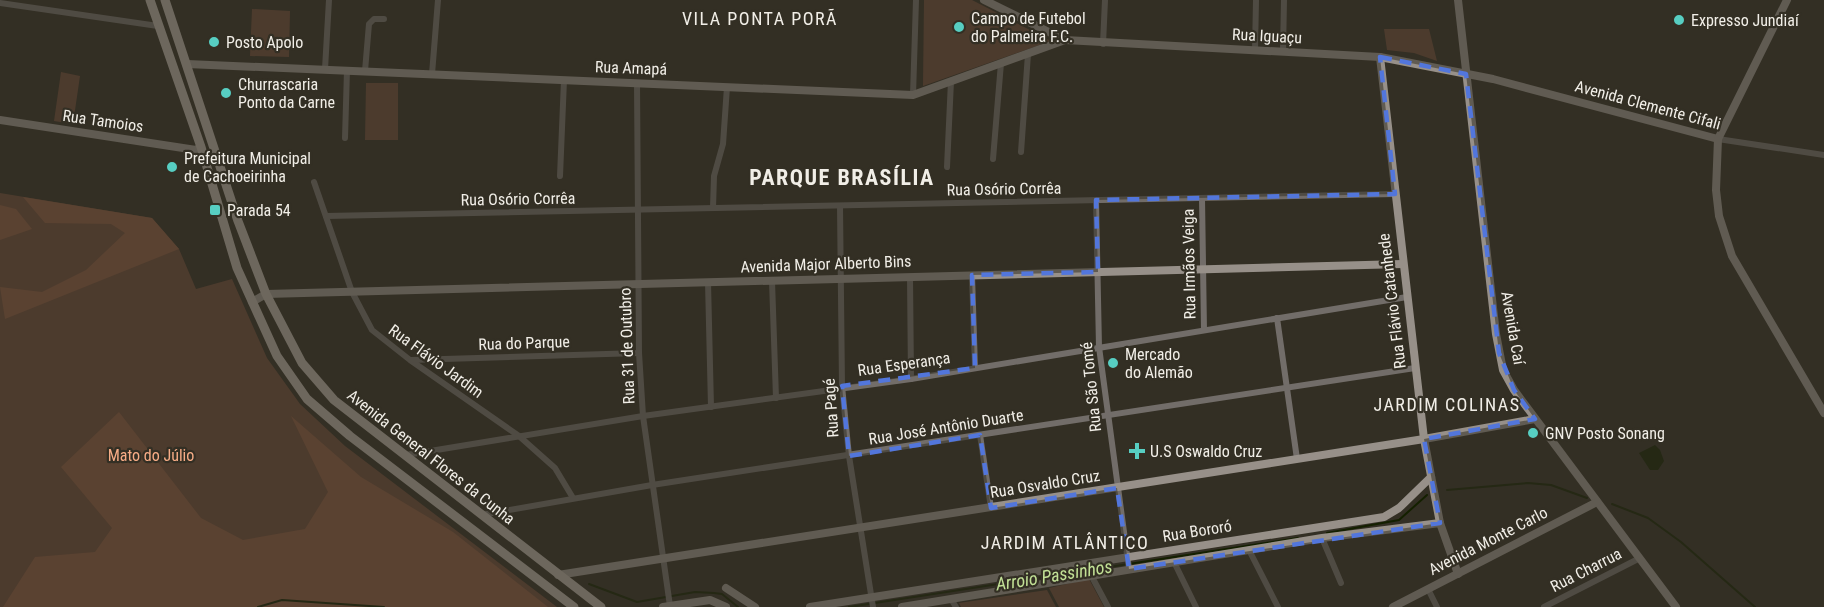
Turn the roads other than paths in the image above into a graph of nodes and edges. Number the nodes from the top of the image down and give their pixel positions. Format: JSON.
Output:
{"nodes":[{"id":1,"x":150,"y":0,"type":"edge"},
{"id":2,"x":165,"y":0,"type":"edge"},
{"id":3,"x":329,"y":0,"type":"edge"},
{"id":4,"x":438,"y":0,"type":"edge"},
{"id":5,"x":916,"y":0,"type":"edge"},
{"id":6,"x":984,"y":0,"type":"edge"},
{"id":7,"x":1105,"y":0,"type":"edge"},
{"id":8,"x":1256,"y":0,"type":"edge"},
{"id":9,"x":1284,"y":0,"type":"edge"},
{"id":10,"x":1458,"y":0,"type":"edge"},
{"id":11,"x":1787,"y":0,"type":"edge"},
{"id":12,"x":0,"y":3,"type":"edge"},
{"id":13,"x":384,"y":19,"type":"dead end"},
{"id":14,"x":158,"y":26,"type":"junction"},
{"id":15,"x":1065,"y":40,"type":"junction"},
{"id":16,"x":1103,"y":44,"type":"junction"},
{"id":17,"x":1255,"y":51,"type":"junction"},
{"id":18,"x":1283,"y":52,"type":"junction"},
{"id":19,"x":1028,"y":54,"type":"junction"},
{"id":20,"x":1380,"y":57,"type":"junction"},
{"id":21,"x":1001,"y":63,"type":"junction"},
{"id":22,"x":186,"y":64,"type":"junction"},
{"id":23,"x":325,"y":69,"type":"junction"},
{"id":24,"x":347,"y":70,"type":"junction"},
{"id":25,"x":365,"y":71,"type":"junction"},
{"id":26,"x":432,"y":74,"type":"junction"},
{"id":27,"x":1466,"y":74,"type":"junction"},
{"id":28,"x":564,"y":80,"type":"junction"},
{"id":29,"x":951,"y":81,"type":"junction"},
{"id":30,"x":637,"y":83,"type":"junction"},
{"id":31,"x":728,"y":87,"type":"junction"},
{"id":32,"x":913,"y":94,"type":"junction"},
{"id":33,"x":0,"y":120,"type":"edge"},
{"id":34,"x":210,"y":135,"type":"junction"},
{"id":35,"x":345,"y":138,"type":"dead end"},
{"id":36,"x":1718,"y":140,"type":"junction"},
{"id":37,"x":201,"y":147,"type":"junction"},
{"id":38,"x":1021,"y":152,"type":"dead end"},
{"id":39,"x":1824,"y":154,"type":"edge"},
{"id":40,"x":993,"y":159,"type":"dead end"},
{"id":41,"x":947,"y":167,"type":"dead end"},
{"id":42,"x":560,"y":176,"type":"dead end"},
{"id":43,"x":314,"y":182,"type":"dead end"},
{"id":44,"x":1395,"y":194,"type":"junction"},
{"id":45,"x":1202,"y":198,"type":"junction"},
{"id":46,"x":1096,"y":200,"type":"junction"},
{"id":47,"x":840,"y":206,"type":"junction"},
{"id":48,"x":712,"y":208,"type":"junction"},
{"id":49,"x":638,"y":210,"type":"junction"},
{"id":50,"x":326,"y":216,"type":"junction"},
{"id":51,"x":1403,"y":264,"type":"junction"},
{"id":52,"x":1203,"y":269,"type":"junction"},
{"id":53,"x":1098,"y":272,"type":"junction"},
{"id":54,"x":972,"y":275,"type":"junction"},
{"id":55,"x":910,"y":277,"type":"junction"},
{"id":56,"x":841,"y":279,"type":"junction"},
{"id":57,"x":772,"y":281,"type":"junction"},
{"id":58,"x":708,"y":282,"type":"junction"},
{"id":59,"x":639,"y":284,"type":"junction"},
{"id":60,"x":352,"y":292,"type":"junction"},
{"id":61,"x":266,"y":294,"type":"junction"},
{"id":62,"x":1407,"y":297,"type":"junction"},
{"id":63,"x":252,"y":302,"type":"junction"},
{"id":64,"x":1277,"y":318,"type":"junction"},
{"id":65,"x":1204,"y":330,"type":"junction"},
{"id":66,"x":1099,"y":347,"type":"junction"},
{"id":67,"x":639,"y":353,"type":"junction"},
{"id":68,"x":410,"y":360,"type":"junction"},
{"id":69,"x":975,"y":368,"type":"junction"},
{"id":70,"x":1416,"y":368,"type":"junction"},
{"id":71,"x":911,"y":379,"type":"junction"},
{"id":72,"x":842,"y":386,"type":"junction"},
{"id":73,"x":1285,"y":388,"type":"junction"},
{"id":74,"x":776,"y":398,"type":"junction"},
{"id":75,"x":711,"y":407,"type":"junction"},
{"id":76,"x":1824,"y":413,"type":"edge"},
{"id":77,"x":643,"y":416,"type":"junction"},
{"id":78,"x":1106,"y":416,"type":"junction"},
{"id":79,"x":1535,"y":419,"type":"junction"},
{"id":80,"x":980,"y":435,"type":"junction"},
{"id":81,"x":519,"y":436,"type":"junction"},
{"id":82,"x":1424,"y":439,"type":"junction"},
{"id":83,"x":404,"y":456,"type":"junction"},
{"id":84,"x":849,"y":456,"type":"junction"},
{"id":85,"x":1297,"y":459,"type":"junction"},
{"id":86,"x":1431,"y":477,"type":"junction"},
{"id":87,"x":652,"y":485,"type":"junction"},
{"id":88,"x":1117,"y":488,"type":"junction"},
{"id":89,"x":573,"y":498,"type":"junction"},
{"id":90,"x":1598,"y":502,"type":"junction"},
{"id":91,"x":991,"y":508,"type":"junction"},
{"id":92,"x":481,"y":515,"type":"junction"},
{"id":93,"x":1440,"y":523,"type":"junction"},
{"id":94,"x":862,"y":526,"type":"junction"},
{"id":95,"x":1322,"y":538,"type":"junction"},
{"id":96,"x":1249,"y":550,"type":"junction"},
{"id":97,"x":664,"y":557,"type":"junction"},
{"id":98,"x":1128,"y":558,"type":"junction"},
{"id":99,"x":1640,"y":558,"type":"junction"},
{"id":100,"x":1174,"y":562,"type":"junction"},
{"id":101,"x":1129,"y":568,"type":"junction"},
{"id":102,"x":1458,"y":574,"type":"junction"},
{"id":103,"x":558,"y":575,"type":"junction"},
{"id":104,"x":1091,"y":575,"type":"junction"},
{"id":105,"x":1341,"y":583,"type":"dead end"},
{"id":106,"x":547,"y":587,"type":"junction"},
{"id":107,"x":726,"y":588,"type":"dead end"},
{"id":108,"x":1428,"y":589,"type":"junction"},
{"id":109,"x":871,"y":602,"type":"edge"},
{"id":110,"x":954,"y":603,"type":"edge"},
{"id":111,"x":668,"y":604,"type":"edge"},
{"id":112,"x":1673,"y":606,"type":"edge"},
{"id":113,"x":574,"y":607,"type":"edge"},
{"id":114,"x":601,"y":607,"type":"edge"},
{"id":115,"x":726,"y":607,"type":"edge"},
{"id":116,"x":754,"y":607,"type":"edge"},
{"id":117,"x":810,"y":607,"type":"edge"},
{"id":118,"x":902,"y":607,"type":"edge"},
{"id":119,"x":1108,"y":607,"type":"edge"},
{"id":120,"x":1196,"y":607,"type":"edge"},
{"id":121,"x":1278,"y":607,"type":"edge"},
{"id":122,"x":1393,"y":607,"type":"edge"},
{"id":123,"x":1437,"y":607,"type":"edge"},
{"id":124,"x":1544,"y":607,"type":"edge"}],
"edges":[{"from":1,"to":14,"type":"main road","name":"Avenida General Flores da Cunha"},
{"from":2,"to":22,"type":"main road","name":"Avenida General Flores da Cunha"},
{"from":3,"to":23,"type":"street"},
{"from":4,"to":26,"type":"street"},
{"from":5,"to":32,"type":"street"},
{"from":6,"to":15,"type":"street"},
{"from":7,"to":16,"type":"street"},
{"from":8,"to":17,"type":"street"},
{"from":9,"to":18,"type":"street"},
{"from":10,"to":27,"type":"street","name":"Avenida Caí"},
{"from":11,"to":36,"type":"street"},
{"from":12,"to":14,"type":"street"},
{"from":13,"to":25,"type":"street"},
{"from":14,"to":37,"type":"main road","name":"Avenida General Flores da Cunha"},
{"from":15,"to":16,"type":"street","name":"Rua Iguaçu"},
{"from":15,"to":19,"type":"street","name":"Rua Amapá"},
{"from":16,"to":17,"type":"street","name":"Rua Iguaçu"},
{"from":17,"to":18,"type":"street","name":"Rua Iguaçu"},
{"from":18,"to":20,"type":"street","name":"Rua Iguaçu"},
{"from":19,"to":21,"type":"street","name":"Rua Amapá"},
{"from":19,"to":38,"type":"street"},
{"from":20,"to":27,"type":"street","name":"Rua Iguaçu"},
{"from":20,"to":44,"type":"street","name":"Rua Flávio Catanhede"},
{"from":21,"to":29,"type":"street","name":"Rua Amapá"},
{"from":21,"to":40,"type":"street"},
{"from":22,"to":23,"type":"street","name":"Rua Amapá"},
{"from":22,"to":34,"type":"main road","name":"Avenida General Flores da Cunha"},
{"from":23,"to":24,"type":"street","name":"Rua Amapá"},
{"from":24,"to":25,"type":"street","name":"Rua Amapá"},
{"from":24,"to":35,"type":"street"},
{"from":25,"to":26,"type":"street","name":"Rua Amapá"},
{"from":26,"to":28,"type":"street","name":"Rua Amapá"},
{"from":27,"to":36,"type":"street","name":"Avenida Clemente Cifali"},
{"from":27,"to":79,"type":"street","name":"Avenida Caí"},
{"from":28,"to":30,"type":"street","name":"Rua Amapá"},
{"from":28,"to":42,"type":"street"},
{"from":29,"to":32,"type":"street","name":"Rua Amapá"},
{"from":29,"to":41,"type":"street"},
{"from":30,"to":31,"type":"street","name":"Rua Amapá"},
{"from":30,"to":49,"type":"street","name":"Rua 31 de Outubro"},
{"from":31,"to":32,"type":"street","name":"Rua Amapá"},
{"from":31,"to":48,"type":"street"},
{"from":33,"to":37,"type":"street","name":"Rua Tamoios"},
{"from":34,"to":37,"type":"main road"},
{"from":34,"to":61,"type":"main road","name":"Avenida General Flores da Cunha"},
{"from":36,"to":39,"type":"street","name":"Avenida Clemente Cifali"},
{"from":36,"to":76,"type":"street"},
{"from":37,"to":63,"type":"main road","name":"Avenida General Flores da Cunha"},
{"from":43,"to":50,"type":"street","name":"Rua Flávio Jardim"},
{"from":44,"to":45,"type":"street","name":"Rua Osório Corrêa"},
{"from":44,"to":51,"type":"street","name":"Rua Flávio Catanhede"},
{"from":45,"to":46,"type":"street","name":"Rua Osório Corrêa"},
{"from":45,"to":52,"type":"street","name":"Rua Irmãos Veiga"},
{"from":46,"to":47,"type":"street","name":"Rua Osório Corrêa"},
{"from":46,"to":53,"type":"street","name":"Rua São Tomé"},
{"from":47,"to":48,"type":"street","name":"Rua Osório Corrêa"},
{"from":47,"to":56,"type":"street","name":"Rua Pagé"},
{"from":48,"to":49,"type":"street","name":"Rua Osório Corrêa"},
{"from":49,"to":50,"type":"street","name":"Rua Osório Corrêa"},
{"from":49,"to":59,"type":"street","name":"Rua 31 de Outubro"},
{"from":50,"to":60,"type":"street","name":"Rua Flávio Jardim"},
{"from":51,"to":52,"type":"street","name":"Avenida Major Alberto Bins"},
{"from":51,"to":62,"type":"street","name":"Rua Flávio Catanhede"},
{"from":52,"to":53,"type":"street","name":"Avenida Major Alberto Bins"},
{"from":52,"to":65,"type":"street","name":"Rua Irmãos Veiga"},
{"from":53,"to":54,"type":"street","name":"Avenida Major Alberto Bins"},
{"from":53,"to":66,"type":"street","name":"Rua São Tomé"},
{"from":54,"to":55,"type":"street","name":"Avenida Major Alberto Bins"},
{"from":54,"to":69,"type":"street"},
{"from":55,"to":56,"type":"street","name":"Avenida Major Alberto Bins"},
{"from":55,"to":71,"type":"street"},
{"from":56,"to":57,"type":"street","name":"Avenida Major Alberto Bins"},
{"from":56,"to":72,"type":"street","name":"Rua Pagé"},
{"from":57,"to":58,"type":"street","name":"Avenida Major Alberto Bins"},
{"from":57,"to":74,"type":"street"},
{"from":58,"to":59,"type":"street","name":"Avenida Major Alberto Bins"},
{"from":58,"to":75,"type":"street"},
{"from":59,"to":60,"type":"street","name":"Avenida Major Alberto Bins"},
{"from":59,"to":67,"type":"street","name":"Rua 31 de Outubro"},
{"from":60,"to":61,"type":"street","name":"Avenida Major Alberto Bins"},
{"from":60,"to":68,"type":"street","name":"Rua Flávio Jardim"},
{"from":61,"to":63,"type":"street","name":"Avenida Major Alberto Bins"},
{"from":61,"to":83,"type":"main road","name":"Avenida General Flores da Cunha"},
{"from":62,"to":64,"type":"street","name":"Rua Esperança"},
{"from":62,"to":70,"type":"street","name":"Rua Flávio Catanhede"},
{"from":63,"to":106,"type":"main road","name":"Avenida General Flores da Cunha"},
{"from":64,"to":65,"type":"street","name":"Rua Esperança"},
{"from":64,"to":73,"type":"street"},
{"from":65,"to":66,"type":"street","name":"Rua Esperança"},
{"from":66,"to":69,"type":"street","name":"Rua Esperança"},
{"from":66,"to":78,"type":"street","name":"Rua São Tomé"},
{"from":67,"to":68,"type":"street","name":"Rua do Parque"},
{"from":67,"to":77,"type":"street","name":"Rua 31 de Outubro"},
{"from":68,"to":81,"type":"street","name":"Rua Flávio Jardim"},
{"from":69,"to":71,"type":"street","name":"Rua Esperança"},
{"from":70,"to":73,"type":"street","name":"Rua José Antônio Duarte"},
{"from":70,"to":82,"type":"street","name":"Rua Flávio Catanhede"},
{"from":71,"to":72,"type":"street","name":"Rua Esperança"},
{"from":72,"to":74,"type":"street","name":"Rua Esperança"},
{"from":72,"to":84,"type":"street","name":"Rua Pagé"},
{"from":73,"to":78,"type":"street","name":"Rua José Antônio Duarte"},
{"from":73,"to":85,"type":"street"},
{"from":74,"to":75,"type":"street","name":"Rua Esperança"},
{"from":75,"to":77,"type":"street","name":"Rua Esperança"},
{"from":77,"to":81,"type":"street","name":"Rua Esperança"},
{"from":77,"to":87,"type":"street","name":"Rua 31 de Outubro"},
{"from":78,"to":80,"type":"street","name":"Rua José Antônio Duarte"},
{"from":78,"to":88,"type":"street","name":"Rua São Tomé"},
{"from":79,"to":82,"type":"street","name":"Rua Osvaldo Cruz"},
{"from":79,"to":90,"type":"street","name":"Avenida Caí"},
{"from":80,"to":84,"type":"street","name":"Rua José Antônio Duarte"},
{"from":80,"to":91,"type":"street"},
{"from":81,"to":83,"type":"street","name":"Rua Esperança"},
{"from":81,"to":89,"type":"street","name":"Rua Flávio Jardim"},
{"from":82,"to":85,"type":"street","name":"Rua Osvaldo Cruz"},
{"from":82,"to":86,"type":"street","name":"Rua Flávio Catanhede"},
{"from":83,"to":92,"type":"main road","name":"Avenida General Flores da Cunha"},
{"from":84,"to":87,"type":"street","name":"Rua José Antônio Duarte"},
{"from":84,"to":94,"type":"street","name":"Rua Pagé"},
{"from":85,"to":88,"type":"street","name":"Rua Osvaldo Cruz"},
{"from":86,"to":93,"type":"street","name":"Rua Flávio Catanhede"},
{"from":86,"to":98,"type":"street","name":"Rua Bororó"},
{"from":87,"to":89,"type":"street","name":"Rua José Antônio Duarte"},
{"from":87,"to":97,"type":"street","name":"Rua 31 de Outubro"},
{"from":88,"to":91,"type":"street","name":"Rua Osvaldo Cruz"},
{"from":88,"to":98,"type":"street","name":"Rua São Tomé"},
{"from":89,"to":92,"type":"street","name":"Rua José Antônio Duarte"},
{"from":90,"to":99,"type":"street","name":"Avenida Caí"},
{"from":90,"to":102,"type":"street","name":"Avenida Monte Carlo"},
{"from":91,"to":94,"type":"street","name":"Rua Osvaldo Cruz"},
{"from":92,"to":103,"type":"main road","name":"Avenida General Flores da Cunha"},
{"from":93,"to":95,"type":"street"},
{"from":93,"to":102,"type":"street","name":"Rua Flávio Catanhede"},
{"from":94,"to":97,"type":"street","name":"Rua Osvaldo Cruz"},
{"from":94,"to":109,"type":"street","name":"Rua Pagé"},
{"from":95,"to":96,"type":"street"},
{"from":95,"to":105,"type":"street"},
{"from":96,"to":100,"type":"street"},
{"from":96,"to":121,"type":"street"},
{"from":97,"to":103,"type":"street","name":"Rua Osvaldo Cruz"},
{"from":97,"to":111,"type":"street","name":"Rua 31 de Outubro"},
{"from":98,"to":101,"type":"street","name":"Rua São Tomé"},
{"from":98,"to":109,"type":"street","name":"Rua Bororó"},
{"from":99,"to":112,"type":"street","name":"Avenida Caí"},
{"from":99,"to":124,"type":"street","name":"Rua Charrua"},
{"from":100,"to":101,"type":"street"},
{"from":100,"to":120,"type":"street"},
{"from":101,"to":104,"type":"street"},
{"from":102,"to":108,"type":"street","name":"Avenida Monte Carlo"},
{"from":103,"to":106,"type":"main road"},
{"from":103,"to":114,"type":"main road","name":"Avenida General Flores da Cunha"},
{"from":104,"to":110,"type":"street"},
{"from":104,"to":119,"type":"street"},
{"from":106,"to":113,"type":"main road","name":"Avenida General Flores da Cunha"},
{"from":107,"to":116,"type":"street"},
{"from":108,"to":122,"type":"street","name":"Avenida Monte Carlo"},
{"from":108,"to":123,"type":"street"},
{"from":109,"to":117,"type":"street","name":"Rua Bororó"},
{"from":110,"to":118,"type":"street"},
{"from":111,"to":115,"type":"street"}]}
